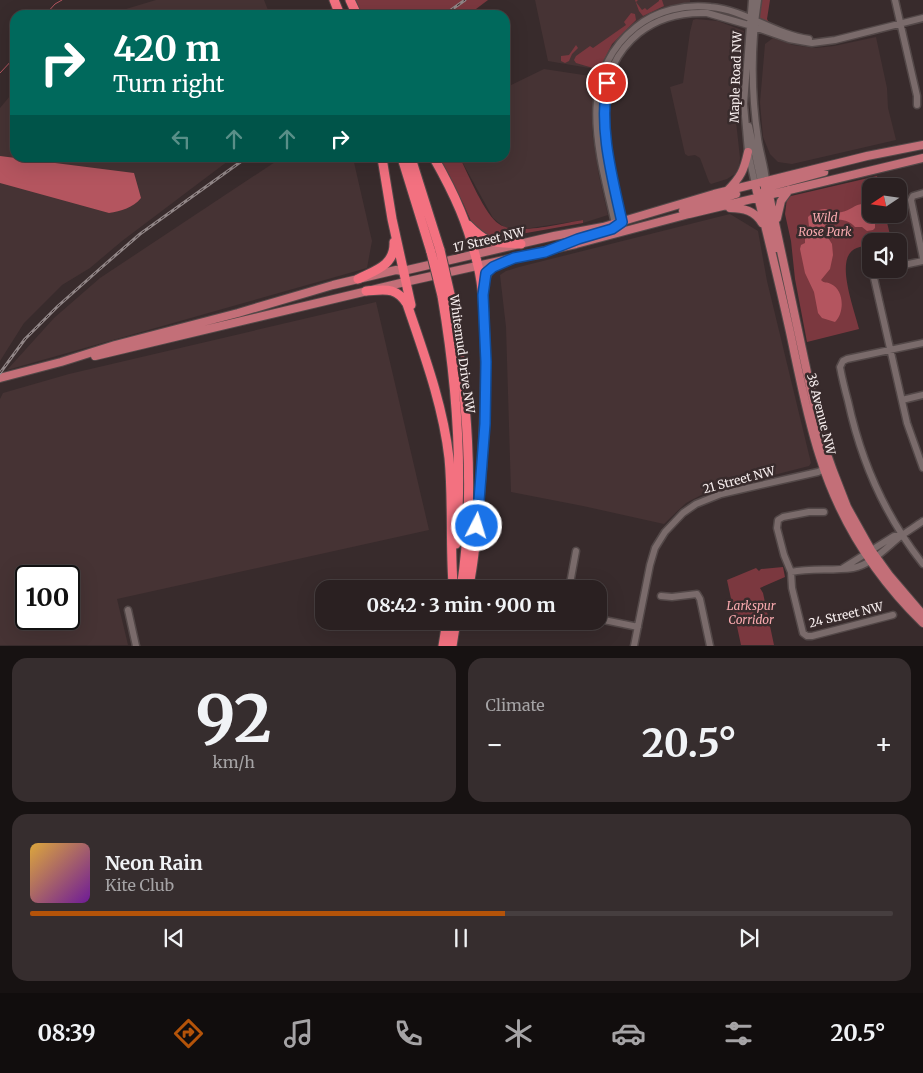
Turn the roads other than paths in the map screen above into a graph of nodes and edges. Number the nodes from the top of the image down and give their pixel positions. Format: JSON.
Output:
{"nodes":[{"id":1,"x":752,"y":0,"type":"edge"},
{"id":2,"x":758,"y":0,"type":"edge"},
{"id":3,"x":895,"y":0,"type":"edge"},
{"id":4,"x":923,"y":18,"type":"edge"},
{"id":5,"x":752,"y":23,"type":"junction"},
{"id":6,"x":900,"y":24,"type":"junction"},
{"id":7,"x":744,"y":90,"type":"junction"},
{"id":8,"x":917,"y":105,"type":"dead end"},
{"id":9,"x":923,"y":145,"type":"edge"},
{"id":10,"x":748,"y":152,"type":"junction"},
{"id":11,"x":923,"y":158,"type":"edge"},
{"id":12,"x":383,"y":162,"type":"edge"},
{"id":13,"x":403,"y":162,"type":"edge"},
{"id":14,"x":411,"y":162,"type":"edge"},
{"id":15,"x":436,"y":162,"type":"edge"},
{"id":16,"x":762,"y":189,"type":"junction"},
{"id":17,"x":789,"y":190,"type":"junction"},
{"id":18,"x":727,"y":191,"type":"junction"},
{"id":19,"x":923,"y":193,"type":"edge"},
{"id":20,"x":715,"y":208,"type":"junction"},
{"id":21,"x":392,"y":219,"type":"junction"},
{"id":22,"x":466,"y":223,"type":"junction"},
{"id":23,"x":776,"y":223,"type":"junction"},
{"id":24,"x":648,"y":225,"type":"junction"},
{"id":25,"x":619,"y":227,"type":"junction"},
{"id":26,"x":766,"y":230,"type":"junction"},
{"id":27,"x":521,"y":244,"type":"junction"},
{"id":28,"x":436,"y":251,"type":"junction"},
{"id":29,"x":475,"y":254,"type":"junction"},
{"id":30,"x":514,"y":258,"type":"junction"},
{"id":31,"x":923,"y":259,"type":"edge"},
{"id":32,"x":907,"y":264,"type":"edge"},
{"id":33,"x":478,"y":266,"type":"junction"},
{"id":34,"x":403,"y":271,"type":"junction"},
{"id":35,"x":874,"y":278,"type":"edge"},
{"id":36,"x":358,"y":279,"type":"junction"},
{"id":37,"x":405,"y":282,"type":"junction"},
{"id":38,"x":366,"y":291,"type":"junction"},
{"id":39,"x":483,"y":295,"type":"junction"},
{"id":40,"x":790,"y":295,"type":"junction"},
{"id":41,"x":923,"y":343,"type":"edge"},
{"id":42,"x":891,"y":350,"type":"junction"},
{"id":43,"x":61,"y":362,"type":"junction"},
{"id":44,"x":427,"y":363,"type":"junction"},
{"id":45,"x":0,"y":378,"type":"edge"},
{"id":46,"x":923,"y":395,"type":"edge"},
{"id":47,"x":902,"y":400,"type":"junction"},
{"id":48,"x":827,"y":468,"type":"junction"},
{"id":49,"x":923,"y":468,"type":"edge"},
{"id":50,"x":824,"y":512,"type":"dead end"},
{"id":51,"x":923,"y":521,"type":"edge"},
{"id":52,"x":902,"y":535,"type":"junction"},
{"id":53,"x":576,"y":551,"type":"dead end"},
{"id":54,"x":870,"y":555,"type":"junction"},
{"id":55,"x":923,"y":564,"type":"edge"},
{"id":56,"x":791,"y":572,"type":"junction"},
{"id":57,"x":455,"y":580,"type":"edge"},
{"id":58,"x":457,"y":580,"type":"edge"},
{"id":59,"x":469,"y":580,"type":"edge"},
{"id":60,"x":570,"y":580,"type":"edge"},
{"id":61,"x":661,"y":596,"type":"dead end"},
{"id":62,"x":128,"y":610,"type":"dead end"},
{"id":63,"x":893,"y":615,"type":"dead end"},
{"id":64,"x":923,"y":615,"type":"edge"},
{"id":65,"x":607,"y":621,"type":"edge"},
{"id":66,"x":923,"y":623,"type":"edge"},
{"id":67,"x":638,"y":627,"type":"junction"},
{"id":68,"x":448,"y":630,"type":"edge"},
{"id":69,"x":454,"y":630,"type":"edge"},
{"id":70,"x":449,"y":645,"type":"edge"},
{"id":71,"x":136,"y":646,"type":"edge"},
{"id":72,"x":634,"y":646,"type":"edge"},
{"id":73,"x":710,"y":646,"type":"edge"}],
"edges":[{"from":1,"to":5,"type":"street","name":"Maple Road NW"},
{"from":2,"to":5,"type":"street","name":"Maple Road NW"},
{"from":3,"to":6,"type":"street"},
{"from":4,"to":6,"type":"street"},
{"from":5,"to":6,"type":"street"},
{"from":5,"to":7,"type":"street","name":"Maple Road NW"},
{"from":5,"to":16,"type":"street","name":"Maple Road NW"},
{"from":5,"to":25,"type":"street"},
{"from":6,"to":8,"type":"street"},
{"from":7,"to":10,"type":"street","name":"Maple Road NW"},
{"from":7,"to":16,"type":"street"},
{"from":9,"to":16,"type":"main road"},
{"from":10,"to":16,"type":"street","name":"Maple Road NW"},
{"from":10,"to":18,"type":"main road"},
{"from":11,"to":17,"type":"main road","name":"17 Street NW"},
{"from":12,"to":21,"type":"highway"},
{"from":13,"to":28,"type":"highway","name":"Whitemud Drive NW"},
{"from":14,"to":28,"type":"highway","name":"Whitemud Drive NW"},
{"from":15,"to":22,"type":"highway"},
{"from":16,"to":17,"type":"main road","name":"17 Street NW"},
{"from":16,"to":18,"type":"main road","name":"17 Street NW"},
{"from":16,"to":20,"type":"main road","name":"17 Street NW"},
{"from":16,"to":23,"type":"main road","name":"38 Avenue NW"},
{"from":16,"to":24,"type":"main road"},
{"from":16,"to":26,"type":"main road","name":"38 Avenue NW"},
{"from":16,"to":40,"type":"main road"},
{"from":17,"to":23,"type":"main road"},
{"from":18,"to":25,"type":"main road","name":"17 Street NW"},
{"from":19,"to":31,"type":"street"},
{"from":20,"to":24,"type":"main road","name":"17 Street NW"},
{"from":20,"to":26,"type":"main road"},
{"from":21,"to":34,"type":"highway"},
{"from":21,"to":36,"type":"highway"},
{"from":22,"to":27,"type":"highway"},
{"from":22,"to":29,"type":"highway"},
{"from":23,"to":40,"type":"main road","name":"38 Avenue NW"},
{"from":24,"to":25,"type":"main road","name":"17 Street NW"},
{"from":25,"to":27,"type":"main road","name":"17 Street NW"},
{"from":25,"to":30,"type":"main road","name":"17 Street NW"},
{"from":26,"to":48,"type":"main road","name":"38 Avenue NW"},
{"from":27,"to":29,"type":"main road","name":"17 Street NW"},
{"from":28,"to":58,"type":"highway","name":"Whitemud Drive NW","bridge":true},
{"from":29,"to":33,"type":"highway"},
{"from":29,"to":34,"type":"main road","name":"17 Street NW"},
{"from":30,"to":33,"type":"main road","name":"17 Street NW"},
{"from":30,"to":39,"type":"highway"},
{"from":31,"to":32,"type":"street"},
{"from":33,"to":37,"type":"main road","name":"17 Street NW"},
{"from":33,"to":39,"type":"highway"},
{"from":34,"to":36,"type":"main road","name":"17 Street NW"},
{"from":34,"to":37,"type":"highway"},
{"from":35,"to":42,"type":"street"},
{"from":36,"to":43,"type":"main road","name":"17 Street NW"},
{"from":37,"to":38,"type":"main road","name":"17 Street NW"},
{"from":37,"to":44,"type":"highway"},
{"from":38,"to":43,"type":"main road","name":"17 Street NW"},
{"from":38,"to":44,"type":"highway"},
{"from":39,"to":59,"type":"highway"},
{"from":40,"to":48,"type":"main road","name":"38 Avenue NW"},
{"from":41,"to":42,"type":"street"},
{"from":42,"to":47,"type":"street"},
{"from":42,"to":52,"type":"street"},
{"from":43,"to":45,"type":"main road","name":"17 Street NW"},
{"from":44,"to":57,"type":"highway"},
{"from":46,"to":47,"type":"street"},
{"from":47,"to":49,"type":"street"},
{"from":48,"to":54,"type":"main road","name":"38 Avenue NW"},
{"from":48,"to":67,"type":"street","name":"21 Street NW"},
{"from":50,"to":56,"type":"street"},
{"from":51,"to":52,"type":"street"},
{"from":52,"to":54,"type":"street"},
{"from":52,"to":55,"type":"street"},
{"from":53,"to":60,"type":"street"},
{"from":54,"to":56,"type":"street"},
{"from":54,"to":64,"type":"main road","name":"38 Avenue NW"},
{"from":54,"to":66,"type":"main road","name":"38 Avenue NW"},
{"from":56,"to":63,"type":"street","name":"24 Street NW"},
{"from":61,"to":73,"type":"street"},
{"from":62,"to":71,"type":"street"},
{"from":65,"to":67,"type":"street"},
{"from":67,"to":72,"type":"street","name":"21 Street NW"},
{"from":68,"to":70,"type":"highway"},
{"from":69,"to":70,"type":"highway"}]}
